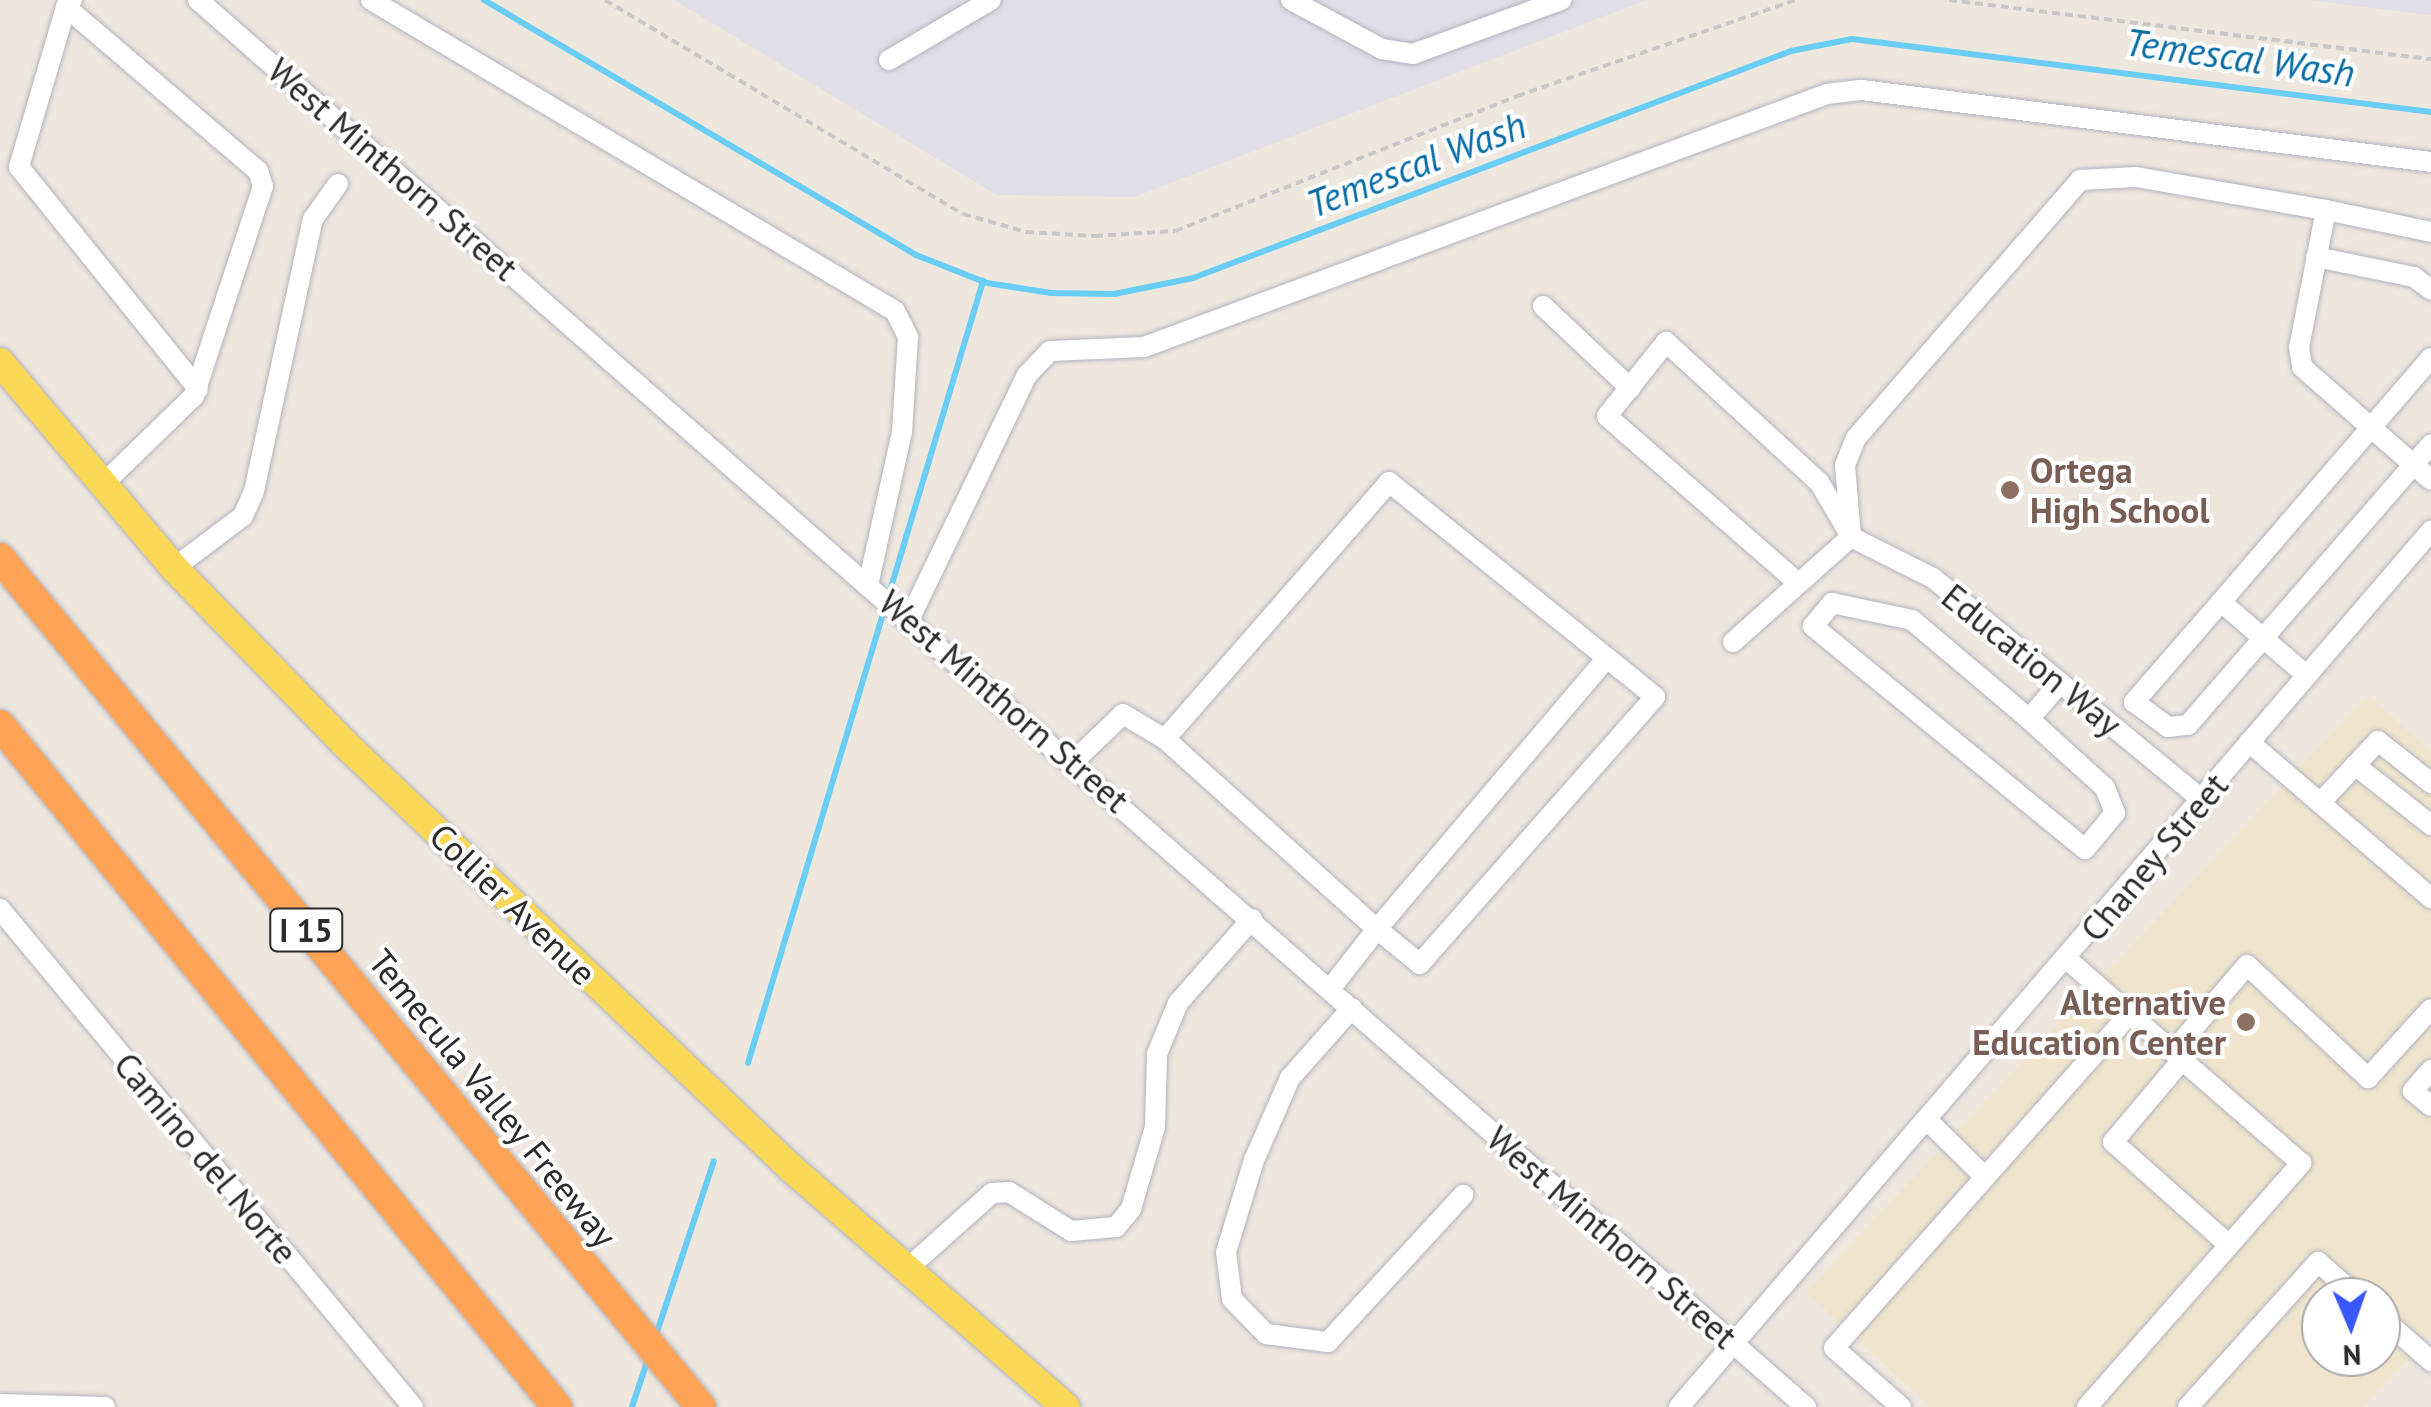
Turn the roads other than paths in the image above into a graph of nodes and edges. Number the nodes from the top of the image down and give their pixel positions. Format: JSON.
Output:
{"nodes":[{"id":1,"x":198,"y":0,"type":"edge"},
{"id":2,"x":371,"y":0,"type":"edge"},
{"id":3,"x":992,"y":0,"type":"edge"},
{"id":4,"x":1292,"y":0,"type":"edge"},
{"id":5,"x":1561,"y":0,"type":"edge"},
{"id":6,"x":69,"y":3,"type":"edge"},
{"id":7,"x":889,"y":60,"type":"dead end"},
{"id":8,"x":2431,"y":162,"type":"edge"},
{"id":9,"x":338,"y":184,"type":"dead end"},
{"id":10,"x":2326,"y":210,"type":"junction"},
{"id":11,"x":2431,"y":232,"type":"edge"},
{"id":12,"x":2316,"y":257,"type":"junction"},
{"id":13,"x":2431,"y":290,"type":"edge"},
{"id":14,"x":1543,"y":306,"type":"dead end"},
{"id":15,"x":2431,"y":358,"type":"edge"},
{"id":16,"x":0,"y":362,"type":"edge"},
{"id":17,"x":1630,"y":388,"type":"junction"},
{"id":18,"x":198,"y":389,"type":"junction"},
{"id":19,"x":2373,"y":428,"type":"junction"},
{"id":20,"x":2431,"y":444,"type":"edge"},
{"id":21,"x":2414,"y":464,"type":"junction"},
{"id":22,"x":2431,"y":480,"type":"edge"},
{"id":23,"x":102,"y":485,"type":"junction"},
{"id":24,"x":2431,"y":531,"type":"edge"},
{"id":25,"x":1851,"y":538,"type":"junction"},
{"id":26,"x":0,"y":558,"type":"edge"},
{"id":27,"x":174,"y":568,"type":"junction"},
{"id":28,"x":868,"y":581,"type":"junction"},
{"id":29,"x":1797,"y":582,"type":"junction"},
{"id":30,"x":2221,"y":602,"type":"junction"},
{"id":31,"x":917,"y":624,"type":"junction"},
{"id":32,"x":2259,"y":638,"type":"junction"},
{"id":33,"x":1734,"y":642,"type":"dead end"},
{"id":34,"x":1607,"y":658,"type":"junction"},
{"id":35,"x":2305,"y":674,"type":"junction"},
{"id":36,"x":2060,"y":683,"type":"junction"},
{"id":37,"x":2028,"y":719,"type":"junction"},
{"id":38,"x":0,"y":725,"type":"edge"},
{"id":39,"x":1165,"y":740,"type":"junction"},
{"id":40,"x":2249,"y":742,"type":"junction"},
{"id":41,"x":1073,"y":762,"type":"junction"},
{"id":42,"x":2355,"y":765,"type":"junction"},
{"id":43,"x":2431,"y":783,"type":"edge"},
{"id":44,"x":2202,"y":800,"type":"junction"},
{"id":45,"x":2320,"y":804,"type":"junction"},
{"id":46,"x":2431,"y":826,"type":"edge"},
{"id":47,"x":2431,"y":898,"type":"edge"},
{"id":48,"x":0,"y":909,"type":"edge"},
{"id":49,"x":1252,"y":920,"type":"junction"},
{"id":50,"x":1377,"y":929,"type":"junction"},
{"id":51,"x":2068,"y":960,"type":"junction"},
{"id":52,"x":1330,"y":988,"type":"junction"},
{"id":53,"x":1352,"y":1008,"type":"junction"},
{"id":54,"x":2431,"y":1009,"type":"edge"},
{"id":55,"x":2128,"y":1014,"type":"junction"},
{"id":56,"x":2177,"y":1056,"type":"junction"},
{"id":57,"x":2431,"y":1070,"type":"edge"},
{"id":58,"x":2431,"y":1106,"type":"edge"},
{"id":59,"x":1928,"y":1121,"type":"junction"},
{"id":60,"x":1985,"y":1176,"type":"junction"},
{"id":61,"x":1463,"y":1195,"type":"dead end"},
{"id":62,"x":2229,"y":1245,"type":"junction"},
{"id":63,"x":907,"y":1269,"type":"junction"},
{"id":64,"x":2305,"y":1277,"type":"edge"},
{"id":65,"x":2335,"y":1277,"type":"edge"},
{"id":66,"x":2301,"y":1281,"type":"edge"},
{"id":67,"x":2401,"y":1335,"type":"edge"},
{"id":68,"x":1733,"y":1344,"type":"junction"},
{"id":69,"x":2431,"y":1361,"type":"edge"},
{"id":70,"x":693,"y":1397,"type":"edge"},
{"id":71,"x":1890,"y":1403,"type":"edge"},
{"id":72,"x":0,"y":1404,"type":"edge"},
{"id":73,"x":105,"y":1407,"type":"edge"},
{"id":74,"x":413,"y":1407,"type":"edge"},
{"id":75,"x":557,"y":1407,"type":"edge"},
{"id":76,"x":1066,"y":1407,"type":"edge"},
{"id":77,"x":1679,"y":1407,"type":"edge"},
{"id":78,"x":1806,"y":1407,"type":"edge"},
{"id":79,"x":2087,"y":1407,"type":"edge"},
{"id":80,"x":2188,"y":1407,"type":"edge"}],
"edges":[{"from":1,"to":28,"type":"street","name":"West Minthorn Street"},
{"from":2,"to":28,"type":"street"},
{"from":3,"to":7,"type":"street"},
{"from":4,"to":5,"type":"street"},
{"from":6,"to":18,"type":"street"},
{"from":6,"to":18,"type":"street"},
{"from":8,"to":31,"type":"street"},
{"from":9,"to":27,"type":"street"},
{"from":10,"to":11,"type":"street"},
{"from":10,"to":12,"type":"street"},
{"from":10,"to":25,"type":"street"},
{"from":12,"to":13,"type":"street"},
{"from":12,"to":19,"type":"street"},
{"from":14,"to":17,"type":"street"},
{"from":15,"to":19,"type":"street"},
{"from":16,"to":23,"type":"main road","name":"Collier Avenue"},
{"from":17,"to":25,"type":"street"},
{"from":17,"to":29,"type":"street"},
{"from":18,"to":23,"type":"street"},
{"from":19,"to":21,"type":"street"},
{"from":19,"to":30,"type":"street"},
{"from":20,"to":21,"type":"street"},
{"from":21,"to":22,"type":"street"},
{"from":21,"to":32,"type":"street"},
{"from":23,"to":27,"type":"main road","name":"Collier Avenue"},
{"from":24,"to":35,"type":"street","name":"Chaney Street"},
{"from":25,"to":29,"type":"street"},
{"from":25,"to":36,"type":"street","name":"Education Way"},
{"from":26,"to":70,"type":"highway","name":"Temecula Valley Freeway","number":"I 15"},
{"from":27,"to":63,"type":"main road","name":"Collier Avenue"},
{"from":28,"to":31,"type":"street","name":"West Minthorn Street"},
{"from":29,"to":33,"type":"street"},
{"from":30,"to":32,"type":"street"},
{"from":30,"to":32,"type":"street"},
{"from":31,"to":41,"type":"street","name":"West Minthorn Street"},
{"from":32,"to":35,"type":"street"},
{"from":34,"to":39,"type":"street"},
{"from":34,"to":50,"type":"street"},
{"from":34,"to":50,"type":"street"},
{"from":35,"to":40,"type":"street","name":"Chaney Street"},
{"from":36,"to":37,"type":"street"},
{"from":36,"to":44,"type":"street","name":"Education Way"},
{"from":37,"to":37,"type":"street"},
{"from":38,"to":75,"type":"highway"},
{"from":39,"to":41,"type":"street"},
{"from":39,"to":50,"type":"street"},
{"from":40,"to":44,"type":"street","name":"Chaney Street"},
{"from":40,"to":45,"type":"street"},
{"from":41,"to":49,"type":"street","name":"West Minthorn Street"},
{"from":42,"to":43,"type":"street"},
{"from":42,"to":45,"type":"street"},
{"from":42,"to":46,"type":"street"},
{"from":44,"to":51,"type":"street","name":"Chaney Street"},
{"from":45,"to":47,"type":"street"},
{"from":48,"to":74,"type":"street","name":"Camino del Norte"},
{"from":49,"to":52,"type":"street","name":"West Minthorn Street"},
{"from":49,"to":63,"type":"street"},
{"from":50,"to":52,"type":"street"},
{"from":51,"to":55,"type":"street"},
{"from":51,"to":59,"type":"street","name":"Chaney Street"},
{"from":52,"to":53,"type":"street","name":"West Minthorn Street"},
{"from":53,"to":61,"type":"street"},
{"from":53,"to":68,"type":"street","name":"West Minthorn Street"},
{"from":54,"to":56,"type":"street"},
{"from":55,"to":56,"type":"street"},
{"from":55,"to":60,"type":"street"},
{"from":56,"to":62,"type":"street"},
{"from":56,"to":62,"type":"street"},
{"from":57,"to":58,"type":"street"},
{"from":59,"to":60,"type":"street"},
{"from":59,"to":68,"type":"street","name":"Chaney Street"},
{"from":60,"to":71,"type":"street"},
{"from":62,"to":79,"type":"street"},
{"from":63,"to":76,"type":"main road","name":"Collier Avenue"},
{"from":64,"to":65,"type":"street"},
{"from":66,"to":80,"type":"street"},
{"from":67,"to":69,"type":"street"},
{"from":68,"to":77,"type":"street","name":"Chaney Street"},
{"from":68,"to":78,"type":"street","name":"West Minthorn Street"},
{"from":72,"to":73,"type":"street"}]}
